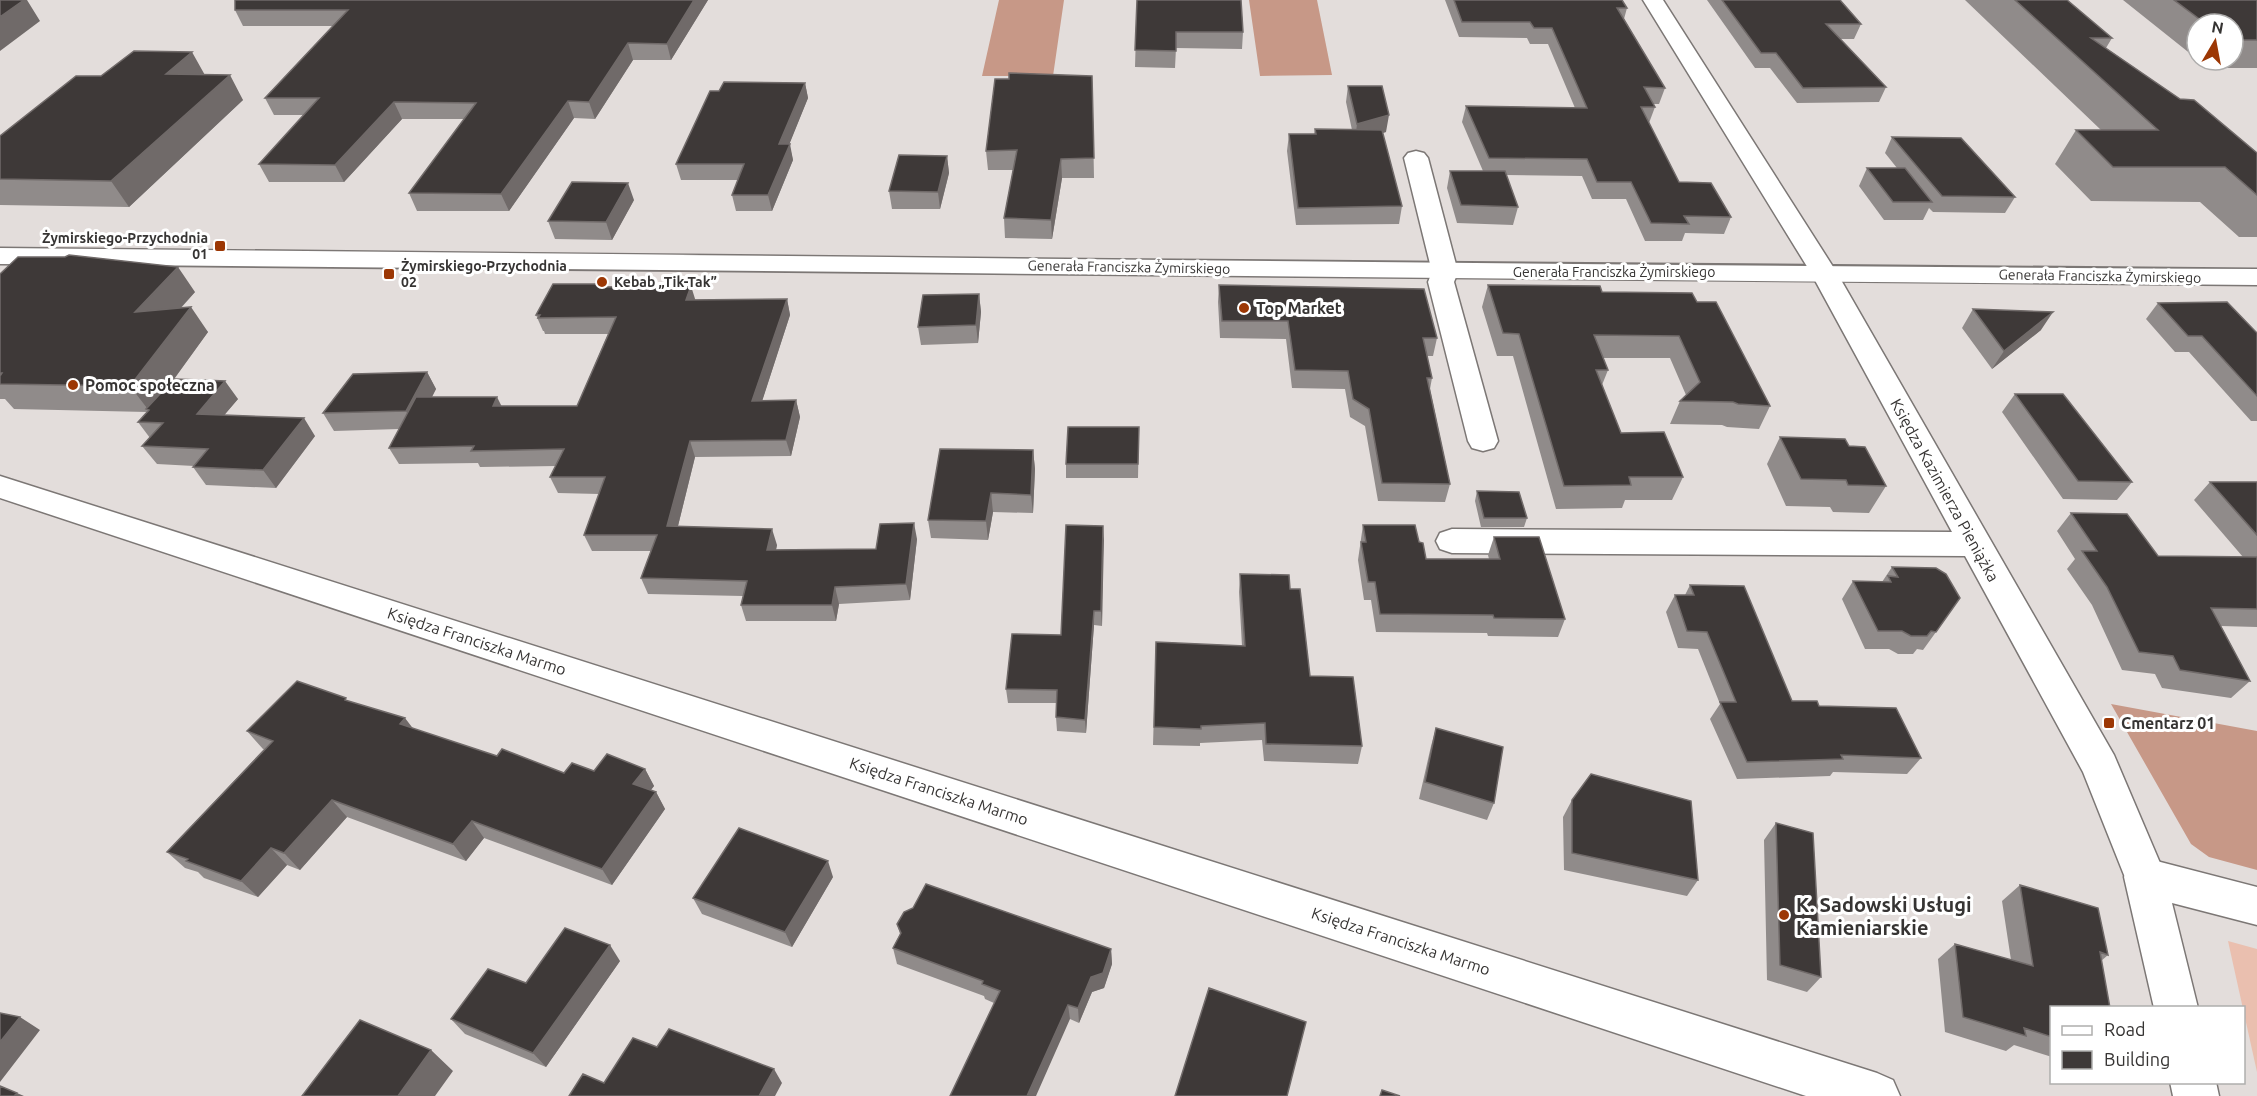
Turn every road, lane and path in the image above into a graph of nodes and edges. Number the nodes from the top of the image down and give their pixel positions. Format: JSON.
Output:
{"nodes":[{"id":1,"x":1653,"y":0,"type":"edge"},
{"id":2,"x":1416,"y":158,"type":"dead end"},
{"id":3,"x":0,"y":256,"type":"edge"},
{"id":4,"x":1445,"y":272,"type":"junction"},
{"id":5,"x":1824,"y":273,"type":"junction"},
{"id":6,"x":2257,"y":277,"type":"edge"},
{"id":7,"x":1483,"y":441,"type":"dead end"},
{"id":8,"x":0,"y":487,"type":"edge"},
{"id":9,"x":1452,"y":541,"type":"dead end"},
{"id":10,"x":1975,"y":544,"type":"junction"},
{"id":11,"x":2145,"y":877,"type":"junction"},
{"id":12,"x":2257,"y":906,"type":"edge"},
{"id":13,"x":2176,"y":1006,"type":"edge"},
{"id":14,"x":1878,"y":1096,"type":"edge"}],
"edges":[{"from":1,"to":5,"type":"street","name":"Księdza Kazimierza Pieniążka"},
{"from":2,"to":4,"type":"street"},
{"from":3,"to":4,"type":"street","name":"Generała Franciszka Żymirskiego"},
{"from":4,"to":5,"type":"street","name":"Generała Franciszka Żymirskiego"},
{"from":4,"to":7,"type":"street"},
{"from":5,"to":6,"type":"street","name":"Generała Franciszka Żymirskiego"},
{"from":5,"to":10,"type":"street","name":"Księdza Kazimierza Pieniążka"},
{"from":8,"to":14,"type":"street","name":"Księdza Franciszka Marmo"},
{"from":9,"to":10,"type":"street"},
{"from":10,"to":11,"type":"street","name":"Księdza Kazimierza Pieniążka"},
{"from":11,"to":12,"type":"street"},
{"from":11,"to":13,"type":"street","name":"Księdza Kazimierza Pieniążka"}]}
